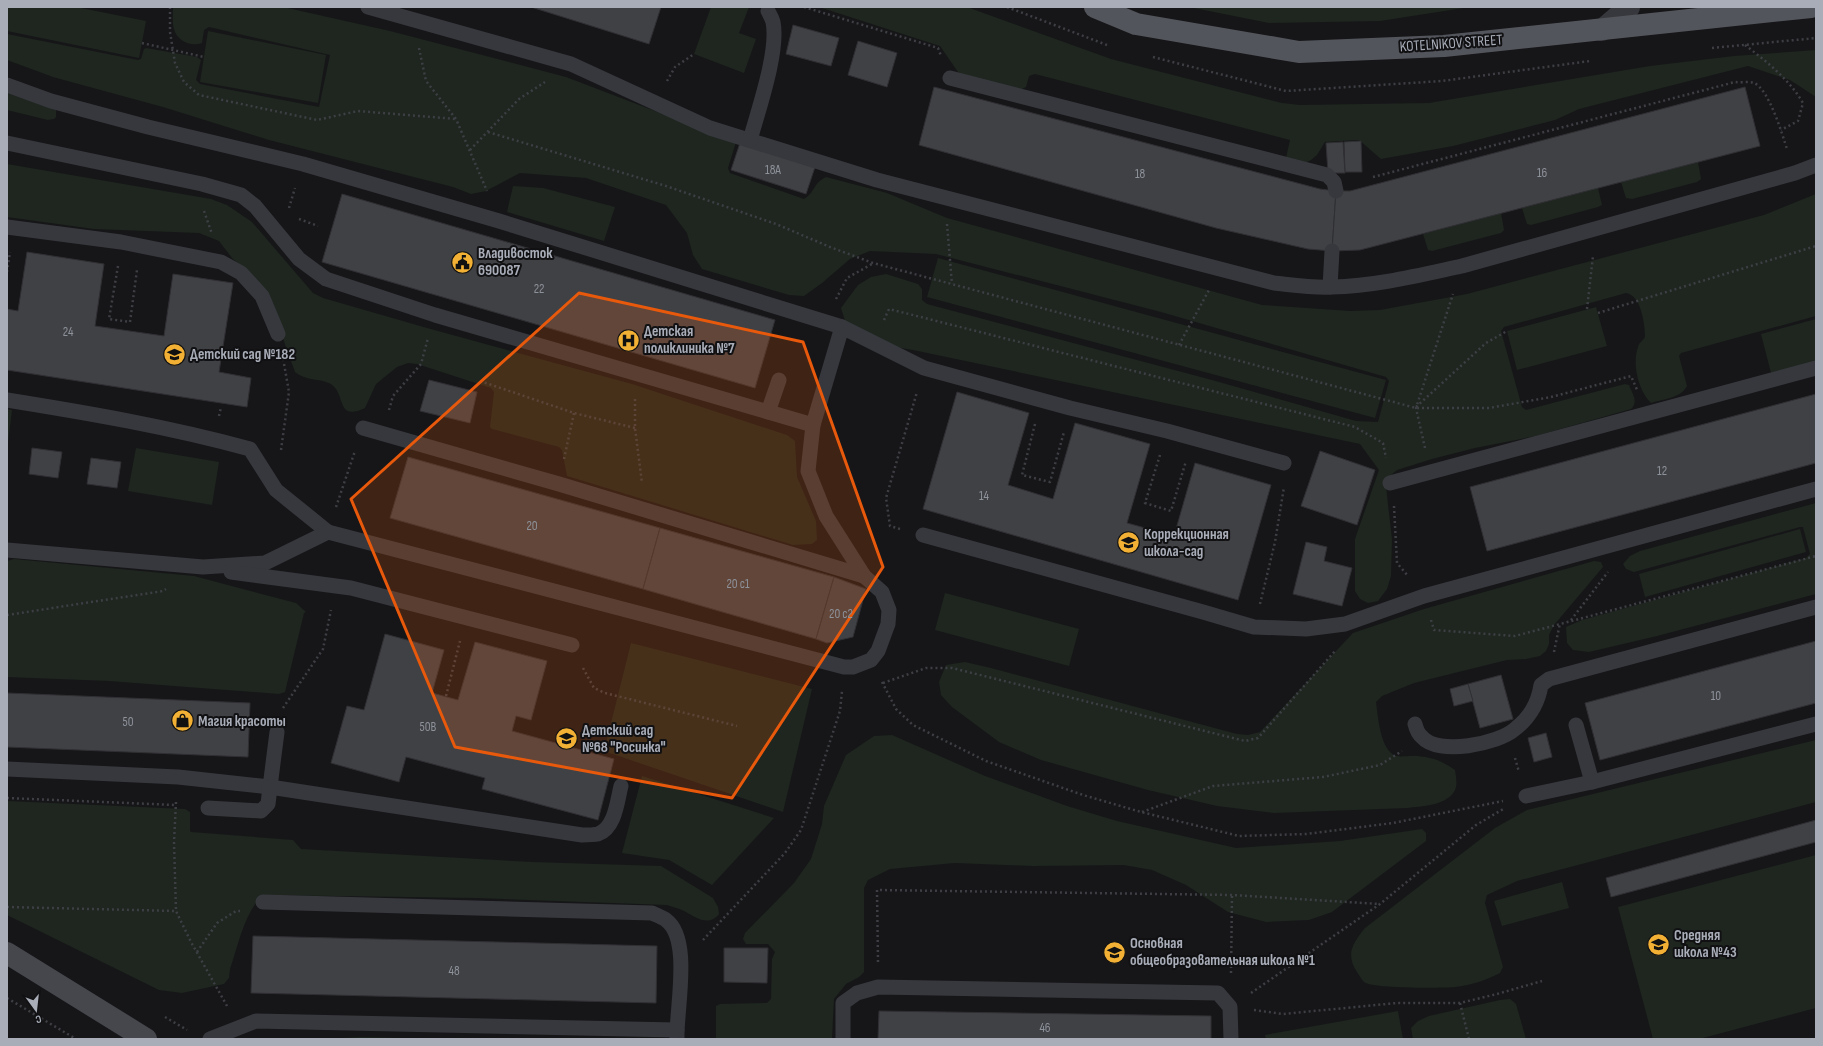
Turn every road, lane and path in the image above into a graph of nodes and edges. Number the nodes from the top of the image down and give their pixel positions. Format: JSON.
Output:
{"nodes":[{"id":1,"x":170,"y":7,"type":"edge"},
{"id":2,"x":368,"y":7,"type":"edge"},
{"id":3,"x":804,"y":7,"type":"edge"},
{"id":4,"x":1095,"y":7,"type":"edge"},
{"id":5,"x":1629,"y":7,"type":"edge"},
{"id":6,"x":1811,"y":7,"type":"edge"},
{"id":7,"x":768,"y":11,"type":"dead end"},
{"id":8,"x":412,"y":19,"type":"junction"},
{"id":9,"x":1602,"y":30,"type":"junction"},
{"id":10,"x":142,"y":43,"type":"dead end"},
{"id":11,"x":1744,"y":45,"type":"dead end"},
{"id":12,"x":173,"y":50,"type":"junction"},
{"id":13,"x":694,"y":54,"type":"dead end"},
{"id":14,"x":204,"y":57,"type":"dead end"},
{"id":15,"x":950,"y":78,"type":"joint"},
{"id":16,"x":7,"y":85,"type":"edge"},
{"id":17,"x":519,"y":99,"type":"dead end"},
{"id":18,"x":660,"y":105,"type":"junction"},
{"id":19,"x":456,"y":119,"type":"junction"},
{"id":20,"x":1781,"y":130,"type":"junction"},
{"id":21,"x":488,"y":132,"type":"junction"},
{"id":22,"x":750,"y":140,"type":"junction"},
{"id":23,"x":7,"y":143,"type":"edge"},
{"id":24,"x":470,"y":150,"type":"junction"},
{"id":25,"x":303,"y":164,"type":"junction"},
{"id":26,"x":1816,"y":165,"type":"edge"},
{"id":27,"x":1795,"y":174,"type":"junction"},
{"id":28,"x":1373,"y":177,"type":"dead end"},
{"id":29,"x":202,"y":184,"type":"junction"},
{"id":30,"x":1336,"y":191,"type":"dead end"},
{"id":31,"x":945,"y":198,"type":"junction"},
{"id":32,"x":287,"y":215,"type":"junction"},
{"id":33,"x":499,"y":221,"type":"junction"},
{"id":34,"x":318,"y":226,"type":"dead end"},
{"id":35,"x":7,"y":227,"type":"edge"},
{"id":36,"x":1597,"y":229,"type":"junction"},
{"id":37,"x":274,"y":230,"type":"junction"},
{"id":38,"x":121,"y":242,"type":"junction"},
{"id":39,"x":140,"y":246,"type":"junction"},
{"id":40,"x":1816,"y":246,"type":"edge"},
{"id":41,"x":1332,"y":251,"type":"dead end"},
{"id":42,"x":221,"y":262,"type":"junction"},
{"id":43,"x":873,"y":263,"type":"junction"},
{"id":44,"x":1462,"y":266,"type":"junction"},
{"id":45,"x":1220,"y":269,"type":"junction"},
{"id":46,"x":952,"y":284,"type":"junction"},
{"id":47,"x":1330,"y":287,"type":"junction"},
{"id":48,"x":1587,"y":309,"type":"dead end"},
{"id":49,"x":1598,"y":313,"type":"dead end"},
{"id":50,"x":435,"y":315,"type":"junction"},
{"id":51,"x":884,"y":321,"type":"dead end"},
{"id":52,"x":824,"y":322,"type":"junction"},
{"id":53,"x":842,"y":328,"type":"junction"},
{"id":54,"x":1506,"y":330,"type":"dead end"},
{"id":55,"x":278,"y":334,"type":"joint"},
{"id":56,"x":1179,"y":345,"type":"junction"},
{"id":57,"x":924,"y":368,"type":"junction"},
{"id":58,"x":1816,"y":368,"type":"edge"},
{"id":59,"x":635,"y":372,"type":"junction"},
{"id":60,"x":1631,"y":376,"type":"dead end"},
{"id":61,"x":779,"y":380,"type":"dead end"},
{"id":62,"x":480,"y":381,"type":"dead end"},
{"id":63,"x":393,"y":396,"type":"dead end"},
{"id":64,"x":7,"y":400,"type":"edge"},
{"id":65,"x":1041,"y":400,"type":"junction"},
{"id":66,"x":1070,"y":408,"type":"junction"},
{"id":67,"x":1416,"y":408,"type":"junction"},
{"id":68,"x":768,"y":412,"type":"junction"},
{"id":69,"x":574,"y":413,"type":"junction"},
{"id":70,"x":813,"y":425,"type":"junction"},
{"id":71,"x":363,"y":428,"type":"joint"},
{"id":72,"x":634,"y":428,"type":"junction"},
{"id":73,"x":1167,"y":431,"type":"junction"},
{"id":74,"x":1372,"y":436,"type":"dead end"},
{"id":75,"x":1194,"y":438,"type":"junction"},
{"id":76,"x":1284,"y":463,"type":"joint"},
{"id":77,"x":1431,"y":472,"type":"junction"},
{"id":78,"x":1390,"y":483,"type":"dead end"},
{"id":79,"x":559,"y":484,"type":"junction"},
{"id":80,"x":1816,"y":489,"type":"edge"},
{"id":81,"x":276,"y":490,"type":"junction"},
{"id":82,"x":1394,"y":508,"type":"dead end"},
{"id":83,"x":645,"y":510,"type":"junction"},
{"id":84,"x":334,"y":513,"type":"dead end"},
{"id":85,"x":890,"y":526,"type":"dead end"},
{"id":86,"x":328,"y":532,"type":"junction"},
{"id":87,"x":923,"y":535,"type":"dead end"},
{"id":88,"x":1634,"y":539,"type":"junction"},
{"id":89,"x":7,"y":550,"type":"edge"},
{"id":90,"x":1816,"y":556,"type":"edge"},
{"id":91,"x":1397,"y":563,"type":"dead end"},
{"id":92,"x":203,"y":567,"type":"junction"},
{"id":93,"x":864,"y":576,"type":"junction"},
{"id":94,"x":335,"y":587,"type":"junction"},
{"id":95,"x":1816,"y":607,"type":"edge"},
{"id":96,"x":7,"y":615,"type":"edge"},
{"id":97,"x":1366,"y":617,"type":"junction"},
{"id":98,"x":466,"y":618,"type":"junction"},
{"id":99,"x":1570,"y":621,"type":"junction"},
{"id":100,"x":1254,"y":627,"type":"junction"},
{"id":101,"x":1434,"y":630,"type":"dead end"},
{"id":102,"x":572,"y":645,"type":"joint"},
{"id":103,"x":871,"y":660,"type":"junction"},
{"id":104,"x":883,"y":683,"type":"junction"},
{"id":105,"x":446,"y":696,"type":"dead end"},
{"id":106,"x":283,"y":708,"type":"dead end"},
{"id":107,"x":840,"y":711,"type":"dead end"},
{"id":108,"x":1415,"y":724,"type":"dead end"},
{"id":109,"x":1816,"y":724,"type":"edge"},
{"id":110,"x":1576,"y":725,"type":"dead end"},
{"id":111,"x":737,"y":726,"type":"dead end"},
{"id":112,"x":278,"y":732,"type":"dead end"},
{"id":113,"x":1508,"y":734,"type":"junction"},
{"id":114,"x":1422,"y":738,"type":"junction"},
{"id":115,"x":7,"y":770,"type":"edge"},
{"id":116,"x":1592,"y":782,"type":"junction"},
{"id":117,"x":621,"y":786,"type":"dead end"},
{"id":118,"x":270,"y":787,"type":"junction"},
{"id":119,"x":176,"y":796,"type":"dead end"},
{"id":120,"x":1526,"y":796,"type":"junction"},
{"id":121,"x":7,"y":798,"type":"edge"},
{"id":122,"x":176,"y":805,"type":"junction"},
{"id":123,"x":208,"y":808,"type":"dead end"},
{"id":124,"x":1141,"y":812,"type":"junction"},
{"id":125,"x":1232,"y":895,"type":"junction"},
{"id":126,"x":263,"y":902,"type":"dead end"},
{"id":127,"x":1380,"y":904,"type":"junction"},
{"id":128,"x":7,"y":907,"type":"edge"},
{"id":129,"x":176,"y":911,"type":"junction"},
{"id":130,"x":7,"y":952,"type":"edge"},
{"id":131,"x":682,"y":961,"type":"junction"},
{"id":132,"x":1542,"y":981,"type":"dead end"},
{"id":133,"x":878,"y":987,"type":"junction"},
{"id":134,"x":7,"y":998,"type":"edge"},
{"id":135,"x":1460,"y":1003,"type":"junction"},
{"id":136,"x":1230,"y":1007,"type":"junction"},
{"id":137,"x":241,"y":1025,"type":"junction"},
{"id":138,"x":677,"y":1034,"type":"edge"},
{"id":139,"x":76,"y":1039,"type":"edge"},
{"id":140,"x":146,"y":1039,"type":"edge"},
{"id":141,"x":210,"y":1039,"type":"edge"},
{"id":142,"x":843,"y":1039,"type":"edge"},
{"id":143,"x":1232,"y":1039,"type":"edge"},
{"id":144,"x":1469,"y":1039,"type":"edge"}],
"edges":[{"from":1,"to":12,"type":"path"},
{"from":2,"to":8,"type":"lane"},
{"from":3,"to":15,"type":"path"},
{"from":4,"to":9,"type":"main road","name":"KOTELNIKOV STREET"},
{"from":5,"to":9,"type":"street"},
{"from":6,"to":9,"type":"main road","name":"KOTELNIKOV STREET"},
{"from":7,"to":22,"type":"lane"},
{"from":8,"to":18,"type":"lane"},
{"from":8,"to":19,"type":"path"},
{"from":10,"to":12,"type":"path"},
{"from":11,"to":20,"type":"path"},
{"from":12,"to":14,"type":"path"},
{"from":12,"to":19,"type":"path"},
{"from":13,"to":18,"type":"path"},
{"from":15,"to":30,"type":"lane"},
{"from":16,"to":25,"type":"lane"},
{"from":17,"to":21,"type":"path"},
{"from":18,"to":22,"type":"lane"},
{"from":19,"to":24,"type":"path"},
{"from":20,"to":27,"type":"path"},
{"from":20,"to":28,"type":"path"},
{"from":21,"to":24,"type":"path"},
{"from":21,"to":43,"type":"path"},
{"from":22,"to":31,"type":"lane"},
{"from":23,"to":29,"type":"lane"},
{"from":24,"to":33,"type":"path"},
{"from":25,"to":32,"type":"path"},
{"from":25,"to":33,"type":"lane"},
{"from":26,"to":27,"type":"lane"},
{"from":27,"to":36,"type":"lane"},
{"from":29,"to":37,"type":"lane"},
{"from":29,"to":42,"type":"path"},
{"from":31,"to":45,"type":"lane"},
{"from":31,"to":46,"type":"path"},
{"from":32,"to":34,"type":"path"},
{"from":32,"to":37,"type":"path"},
{"from":33,"to":52,"type":"lane"},
{"from":35,"to":38,"type":"lane"},
{"from":36,"to":44,"type":"lane"},
{"from":36,"to":48,"type":"path"},
{"from":37,"to":50,"type":"lane"},
{"from":38,"to":39,"type":"lane"},
{"from":38,"to":39,"type":"path"},
{"from":39,"to":42,"type":"lane"},
{"from":40,"to":49,"type":"path"},
{"from":41,"to":47,"type":"lane"},
{"from":42,"to":55,"type":"lane"},
{"from":43,"to":46,"type":"path"},
{"from":43,"to":52,"type":"path"},
{"from":44,"to":47,"type":"lane"},
{"from":44,"to":67,"type":"path"},
{"from":45,"to":47,"type":"lane"},
{"from":45,"to":56,"type":"path"},
{"from":46,"to":56,"type":"path"},
{"from":50,"to":59,"type":"lane"},
{"from":50,"to":63,"type":"path"},
{"from":51,"to":74,"type":"path"},
{"from":52,"to":53,"type":"lane"},
{"from":53,"to":57,"type":"lane"},
{"from":53,"to":70,"type":"lane"},
{"from":54,"to":67,"type":"path"},
{"from":55,"to":81,"type":"path"},
{"from":56,"to":67,"type":"path"},
{"from":57,"to":65,"type":"lane"},
{"from":57,"to":85,"type":"path"},
{"from":58,"to":77,"type":"lane"},
{"from":59,"to":68,"type":"lane"},
{"from":59,"to":72,"type":"path"},
{"from":60,"to":67,"type":"path"},
{"from":61,"to":68,"type":"lane"},
{"from":62,"to":69,"type":"path"},
{"from":64,"to":81,"type":"lane"},
{"from":65,"to":66,"type":"lane"},
{"from":65,"to":66,"type":"path"},
{"from":66,"to":73,"type":"lane"},
{"from":67,"to":77,"type":"path"},
{"from":68,"to":70,"type":"lane"},
{"from":69,"to":72,"type":"path"},
{"from":69,"to":79,"type":"path"},
{"from":70,"to":93,"type":"lane"},
{"from":71,"to":79,"type":"lane"},
{"from":71,"to":84,"type":"path"},
{"from":72,"to":83,"type":"path"},
{"from":73,"to":75,"type":"lane"},
{"from":73,"to":75,"type":"path"},
{"from":75,"to":76,"type":"lane"},
{"from":76,"to":100,"type":"path"},
{"from":77,"to":78,"type":"lane"},
{"from":79,"to":83,"type":"lane"},
{"from":80,"to":88,"type":"lane"},
{"from":81,"to":86,"type":"lane"},
{"from":82,"to":91,"type":"path"},
{"from":83,"to":93,"type":"lane"},
{"from":86,"to":92,"type":"lane"},
{"from":86,"to":103,"type":"lane"},
{"from":87,"to":100,"type":"lane"},
{"from":88,"to":97,"type":"lane"},
{"from":88,"to":99,"type":"path"},
{"from":89,"to":92,"type":"lane"},
{"from":90,"to":99,"type":"path"},
{"from":92,"to":94,"type":"lane"},
{"from":92,"to":96,"type":"path"},
{"from":93,"to":103,"type":"lane"},
{"from":94,"to":98,"type":"lane"},
{"from":94,"to":106,"type":"path"},
{"from":95,"to":113,"type":"lane"},
{"from":97,"to":100,"type":"lane"},
{"from":97,"to":104,"type":"path"},
{"from":98,"to":102,"type":"lane"},
{"from":98,"to":105,"type":"path"},
{"from":99,"to":101,"type":"path"},
{"from":102,"to":111,"type":"path"},
{"from":103,"to":104,"type":"path"},
{"from":104,"to":124,"type":"path"},
{"from":107,"to":131,"type":"path"},
{"from":108,"to":114,"type":"lane"},
{"from":109,"to":116,"type":"lane"},
{"from":110,"to":116,"type":"lane"},
{"from":112,"to":118,"type":"lane"},
{"from":113,"to":114,"type":"lane"},
{"from":113,"to":120,"type":"path"},
{"from":114,"to":124,"type":"path"},
{"from":115,"to":118,"type":"lane"},
{"from":116,"to":120,"type":"lane"},
{"from":117,"to":118,"type":"lane"},
{"from":118,"to":123,"type":"lane"},
{"from":119,"to":122,"type":"path"},
{"from":120,"to":124,"type":"path"},
{"from":120,"to":127,"type":"path"},
{"from":121,"to":122,"type":"path"},
{"from":122,"to":129,"type":"path"},
{"from":125,"to":127,"type":"path"},
{"from":125,"to":133,"type":"path"},
{"from":125,"to":136,"type":"path"},
{"from":126,"to":131,"type":"lane"},
{"from":127,"to":136,"type":"path"},
{"from":128,"to":129,"type":"path"},
{"from":129,"to":137,"type":"path"},
{"from":130,"to":140,"type":"street"},
{"from":131,"to":138,"type":"lane"},
{"from":132,"to":135,"type":"path"},
{"from":133,"to":136,"type":"lane"},
{"from":133,"to":142,"type":"lane"},
{"from":134,"to":139,"type":"path"},
{"from":135,"to":136,"type":"path"},
{"from":135,"to":144,"type":"path"},
{"from":136,"to":143,"type":"lane"},
{"from":137,"to":138,"type":"lane"},
{"from":137,"to":141,"type":"lane"}]}
